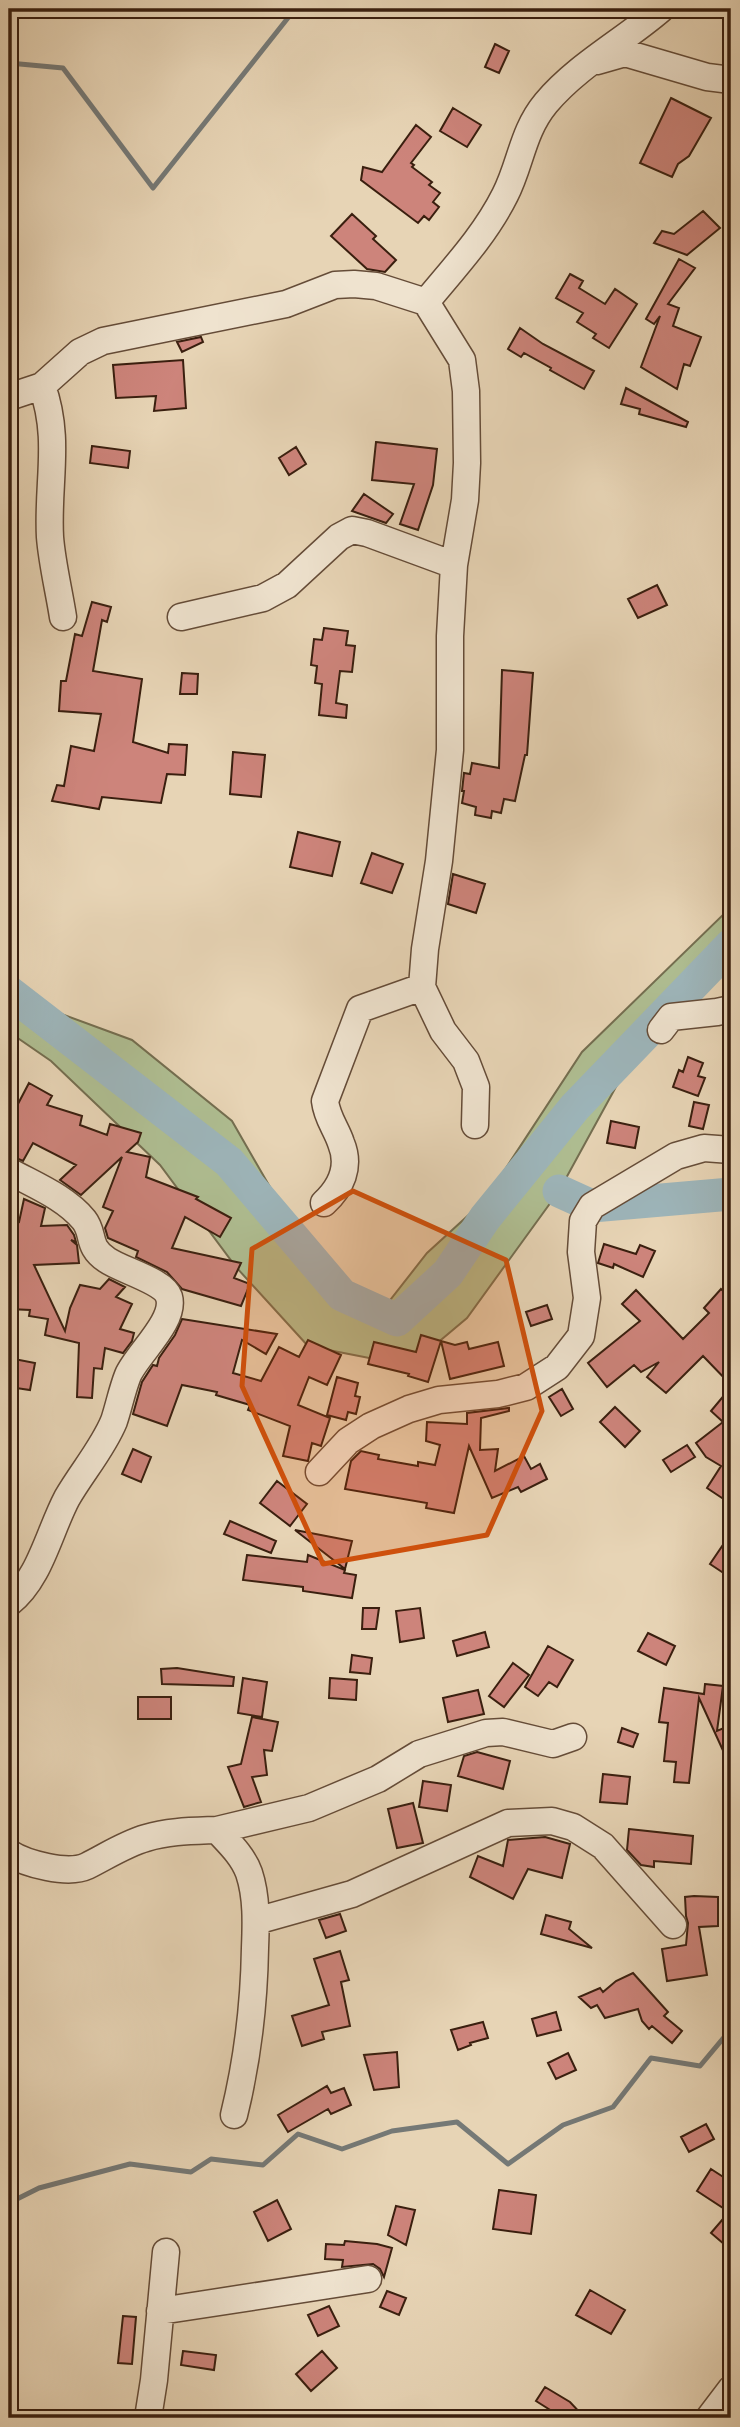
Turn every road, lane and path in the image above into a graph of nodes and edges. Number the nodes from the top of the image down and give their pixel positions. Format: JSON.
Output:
{"nodes":[{"id":1,"x":661,"y":9,"type":"edge"},
{"id":2,"x":589,"y":63,"type":"junction"},
{"id":3,"x":731,"y":80,"type":"edge"},
{"id":4,"x":426,"y":302,"type":"junction"},
{"id":5,"x":42,"y":386,"type":"junction"},
{"id":6,"x":9,"y":397,"type":"edge"},
{"id":7,"x":454,"y":565,"type":"junction"},
{"id":8,"x":63,"y":617,"type":"dead end"},
{"id":9,"x":181,"y":617,"type":"dead end"},
{"id":10,"x":422,"y":987,"type":"junction"},
{"id":11,"x":731,"y":1009,"type":"edge"},
{"id":12,"x":661,"y":1030,"type":"dead end"},
{"id":13,"x":475,"y":1125,"type":"dead end"},
{"id":14,"x":731,"y":1150,"type":"edge"},
{"id":15,"x":9,"y":1171,"type":"edge"},
{"id":16,"x":324,"y":1203,"type":"dead end"},
{"id":17,"x":319,"y":1472,"type":"dead end"},
{"id":18,"x":9,"y":1604,"type":"edge"},
{"id":19,"x":573,"y":1737,"type":"dead end"},
{"id":20,"x":217,"y":1830,"type":"junction"},
{"id":21,"x":9,"y":1853,"type":"edge"},
{"id":22,"x":256,"y":1921,"type":"junction"},
{"id":23,"x":673,"y":1925,"type":"dead end"},
{"id":24,"x":234,"y":2115,"type":"dead end"},
{"id":25,"x":166,"y":2252,"type":"dead end"},
{"id":26,"x":368,"y":2279,"type":"dead end"},
{"id":27,"x":160,"y":2311,"type":"junction"},
{"id":28,"x":731,"y":2389,"type":"edge"},
{"id":29,"x":148,"y":2418,"type":"edge"},
{"id":30,"x":709,"y":2418,"type":"edge"}],
"edges":[{"from":1,"to":2,"type":"street"},
{"from":2,"to":3,"type":"street"},
{"from":2,"to":4,"type":"street"},
{"from":4,"to":5,"type":"street"},
{"from":4,"to":7,"type":"street"},
{"from":5,"to":6,"type":"street"},
{"from":5,"to":8,"type":"street"},
{"from":7,"to":9,"type":"street"},
{"from":7,"to":10,"type":"street"},
{"from":10,"to":13,"type":"street"},
{"from":10,"to":16,"type":"street"},
{"from":11,"to":12,"type":"street"},
{"from":14,"to":17,"type":"street"},
{"from":15,"to":18,"type":"street"},
{"from":19,"to":20,"type":"street"},
{"from":20,"to":21,"type":"street"},
{"from":20,"to":22,"type":"street"},
{"from":22,"to":23,"type":"street"},
{"from":22,"to":24,"type":"street"},
{"from":25,"to":27,"type":"street"},
{"from":26,"to":27,"type":"street"},
{"from":27,"to":29,"type":"street"},
{"from":28,"to":30,"type":"street"}]}
